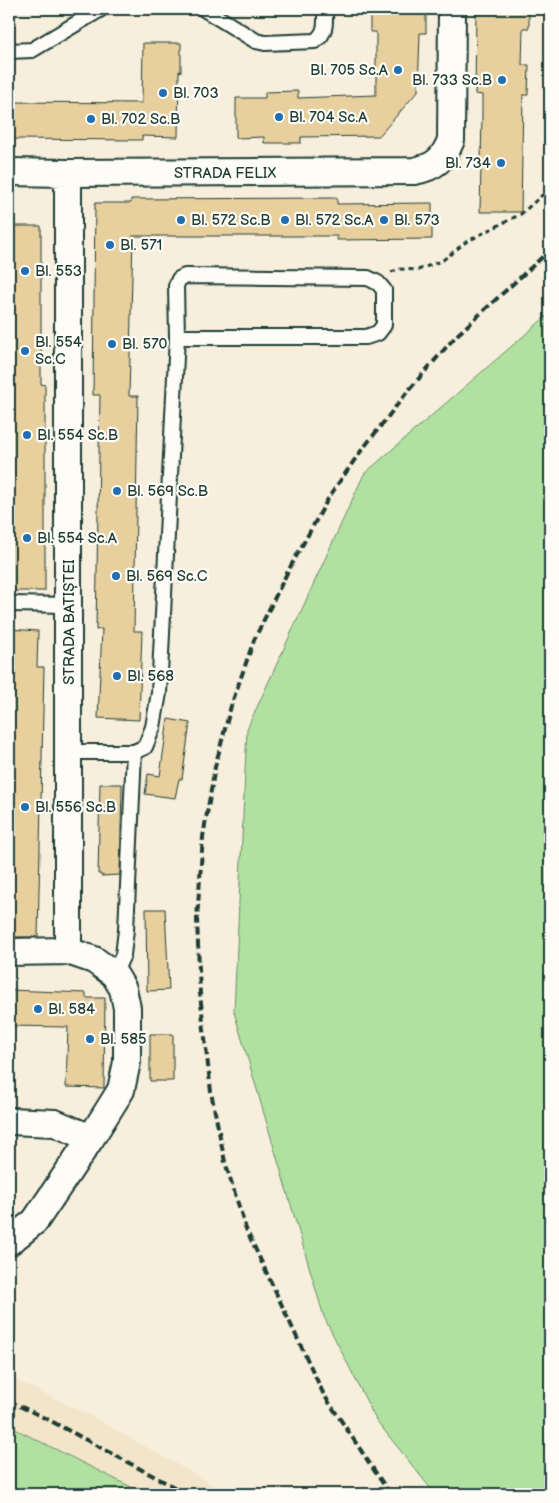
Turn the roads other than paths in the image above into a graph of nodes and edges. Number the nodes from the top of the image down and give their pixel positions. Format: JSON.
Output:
{"nodes":[{"id":1,"x":101,"y":9,"type":"edge"},
{"id":2,"x":204,"y":9,"type":"edge"},
{"id":3,"x":325,"y":9,"type":"edge"},
{"id":4,"x":452,"y":9,"type":"edge"},
{"id":5,"x":9,"y":51,"type":"edge"},
{"id":6,"x":9,"y":172,"type":"edge"},
{"id":7,"x":68,"y":174,"type":"junction"},
{"id":8,"x":177,"y":338,"type":"junction"},
{"id":9,"x":9,"y":604,"type":"edge"},
{"id":10,"x":69,"y":605,"type":"junction"},
{"id":11,"x":69,"y":752,"type":"junction"},
{"id":12,"x":134,"y":752,"type":"junction"},
{"id":13,"x":9,"y":952,"type":"edge"},
{"id":14,"x":68,"y":952,"type":"junction"},
{"id":15,"x":114,"y":974,"type":"junction"},
{"id":16,"x":9,"y":1121,"type":"edge"},
{"id":17,"x":90,"y":1138,"type":"junction"},
{"id":18,"x":9,"y":1242,"type":"edge"}],
"edges":[{"from":1,"to":5,"type":"lane"},
{"from":2,"to":3,"type":"lane"},
{"from":4,"to":7,"type":"street","name":"STRADA FELIX"},
{"from":6,"to":7,"type":"street","name":"STRADA FELIX"},
{"from":7,"to":10,"type":"street","name":"STRADA BATIȘTEI"},
{"from":8,"to":8,"type":"lane"},
{"from":8,"to":12,"type":"lane"},
{"from":9,"to":10,"type":"lane"},
{"from":10,"to":11,"type":"street","name":"STRADA BATIȘTEI"},
{"from":11,"to":12,"type":"lane"},
{"from":11,"to":14,"type":"street","name":"STRADA BATIȘTEI"},
{"from":12,"to":15,"type":"lane"},
{"from":13,"to":14,"type":"street"},
{"from":14,"to":15,"type":"street"},
{"from":15,"to":17,"type":"street"},
{"from":16,"to":17,"type":"street"},
{"from":17,"to":18,"type":"street"}]}
